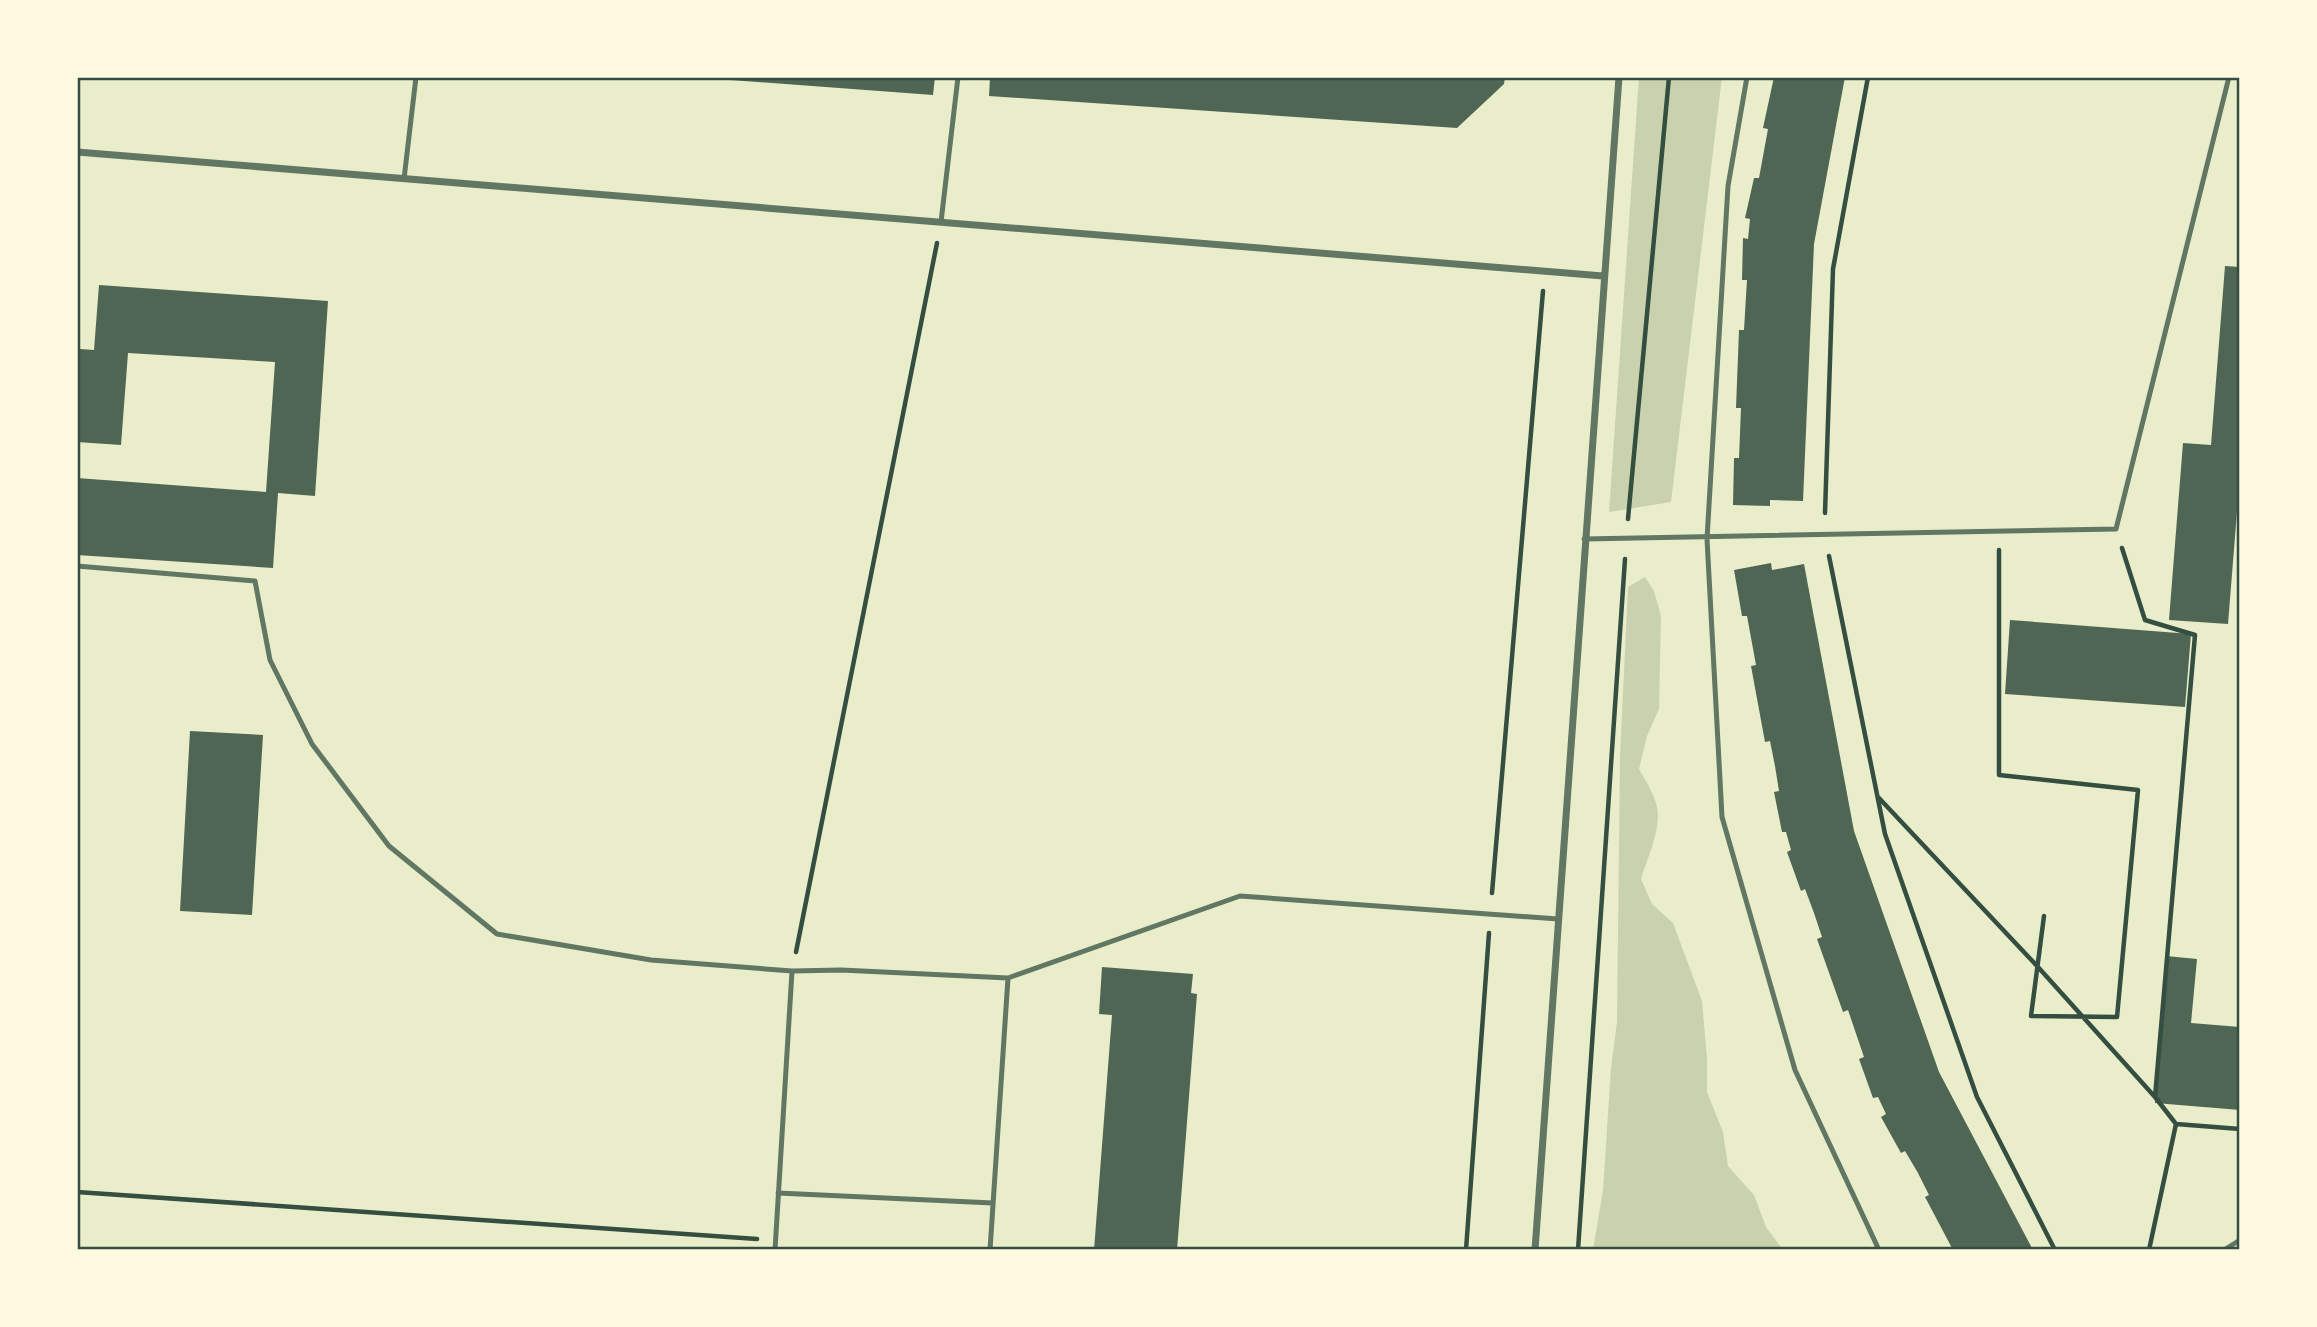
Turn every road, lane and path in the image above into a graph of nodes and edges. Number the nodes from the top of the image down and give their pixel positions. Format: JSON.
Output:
{"nodes":[{"id":1,"x":415,"y":77,"type":"edge"},
{"id":2,"x":958,"y":77,"type":"edge"},
{"id":3,"x":1619,"y":77,"type":"edge"},
{"id":4,"x":1669,"y":77,"type":"edge"},
{"id":5,"x":1747,"y":77,"type":"edge"},
{"id":6,"x":1868,"y":77,"type":"edge"},
{"id":7,"x":2228,"y":77,"type":"edge"},
{"id":8,"x":77,"y":152,"type":"edge"},
{"id":9,"x":404,"y":178,"type":"junction"},
{"id":10,"x":941,"y":222,"type":"junction"},
{"id":11,"x":1545,"y":271,"type":"junction"},
{"id":12,"x":1603,"y":276,"type":"junction"},
{"id":13,"x":2116,"y":529,"type":"junction"},
{"id":14,"x":1999,"y":531,"type":"junction"},
{"id":15,"x":1825,"y":536,"type":"junction"},
{"id":16,"x":1626,"y":538,"type":"junction"},
{"id":17,"x":1707,"y":539,"type":"junction"},
{"id":18,"x":1584,"y":540,"type":"junction"},
{"id":19,"x":77,"y":566,"type":"edge"},
{"id":20,"x":1877,"y":796,"type":"junction"},
{"id":21,"x":1491,"y":915,"type":"junction"},
{"id":22,"x":2044,"y":916,"type":"dead end"},
{"id":23,"x":1558,"y":919,"type":"junction"},
{"id":24,"x":2038,"y":967,"type":"junction"},
{"id":25,"x":792,"y":971,"type":"junction"},
{"id":26,"x":1008,"y":978,"type":"junction"},
{"id":27,"x":2083,"y":1018,"type":"junction"},
{"id":28,"x":77,"y":1058,"type":"edge"},
{"id":29,"x":77,"y":1077,"type":"edge"},
{"id":30,"x":2155,"y":1097,"type":"junction"},
{"id":31,"x":2176,"y":1124,"type":"junction"},
{"id":32,"x":2240,"y":1129,"type":"edge"},
{"id":33,"x":77,"y":1192,"type":"edge"},
{"id":34,"x":778,"y":1193,"type":"junction"},
{"id":35,"x":993,"y":1203,"type":"junction"},
{"id":36,"x":776,"y":1240,"type":"junction"},
{"id":37,"x":2240,"y":1240,"type":"edge"},
{"id":38,"x":775,"y":1250,"type":"edge"},
{"id":39,"x":990,"y":1250,"type":"edge"},
{"id":40,"x":1466,"y":1250,"type":"edge"},
{"id":41,"x":1535,"y":1250,"type":"edge"},
{"id":42,"x":1578,"y":1250,"type":"edge"},
{"id":43,"x":1879,"y":1250,"type":"edge"},
{"id":44,"x":2055,"y":1250,"type":"edge"},
{"id":45,"x":2149,"y":1250,"type":"edge"},
{"id":46,"x":2224,"y":1250,"type":"edge"}],
"edges":[{"from":1,"to":9,"type":"lane"},
{"from":2,"to":10,"type":"lane"},
{"from":3,"to":12,"type":"street"},
{"from":4,"to":16,"type":"path"},
{"from":5,"to":17,"type":"lane"},
{"from":6,"to":15,"type":"path"},
{"from":7,"to":13,"type":"lane"},
{"from":8,"to":9,"type":"street"},
{"from":9,"to":10,"type":"street"},
{"from":10,"to":11,"type":"street"},
{"from":10,"to":25,"type":"path"},
{"from":11,"to":12,"type":"street"},
{"from":11,"to":21,"type":"path"},
{"from":12,"to":18,"type":"street"},
{"from":13,"to":14,"type":"lane"},
{"from":13,"to":30,"type":"path"},
{"from":14,"to":15,"type":"lane"},
{"from":14,"to":27,"type":"path"},
{"from":15,"to":17,"type":"lane"},
{"from":15,"to":20,"type":"path"},
{"from":16,"to":17,"type":"lane"},
{"from":16,"to":18,"type":"lane"},
{"from":16,"to":42,"type":"path"},
{"from":17,"to":43,"type":"lane"},
{"from":18,"to":23,"type":"street"},
{"from":19,"to":25,"type":"lane"},
{"from":20,"to":24,"type":"path"},
{"from":20,"to":44,"type":"path"},
{"from":21,"to":23,"type":"lane"},
{"from":21,"to":26,"type":"lane"},
{"from":21,"to":40,"type":"path"},
{"from":22,"to":24,"type":"path"},
{"from":23,"to":41,"type":"street"},
{"from":24,"to":27,"type":"path"},
{"from":24,"to":27,"type":"path"},
{"from":25,"to":26,"type":"lane"},
{"from":25,"to":34,"type":"lane"},
{"from":26,"to":35,"type":"lane"},
{"from":27,"to":30,"type":"path"},
{"from":28,"to":29,"type":"lane"},
{"from":30,"to":31,"type":"path"},
{"from":31,"to":32,"type":"path"},
{"from":31,"to":45,"type":"path"},
{"from":33,"to":36,"type":"path"},
{"from":34,"to":35,"type":"lane"},
{"from":34,"to":36,"type":"lane"},
{"from":35,"to":39,"type":"lane"},
{"from":36,"to":38,"type":"lane"},
{"from":37,"to":46,"type":"lane"}]}
